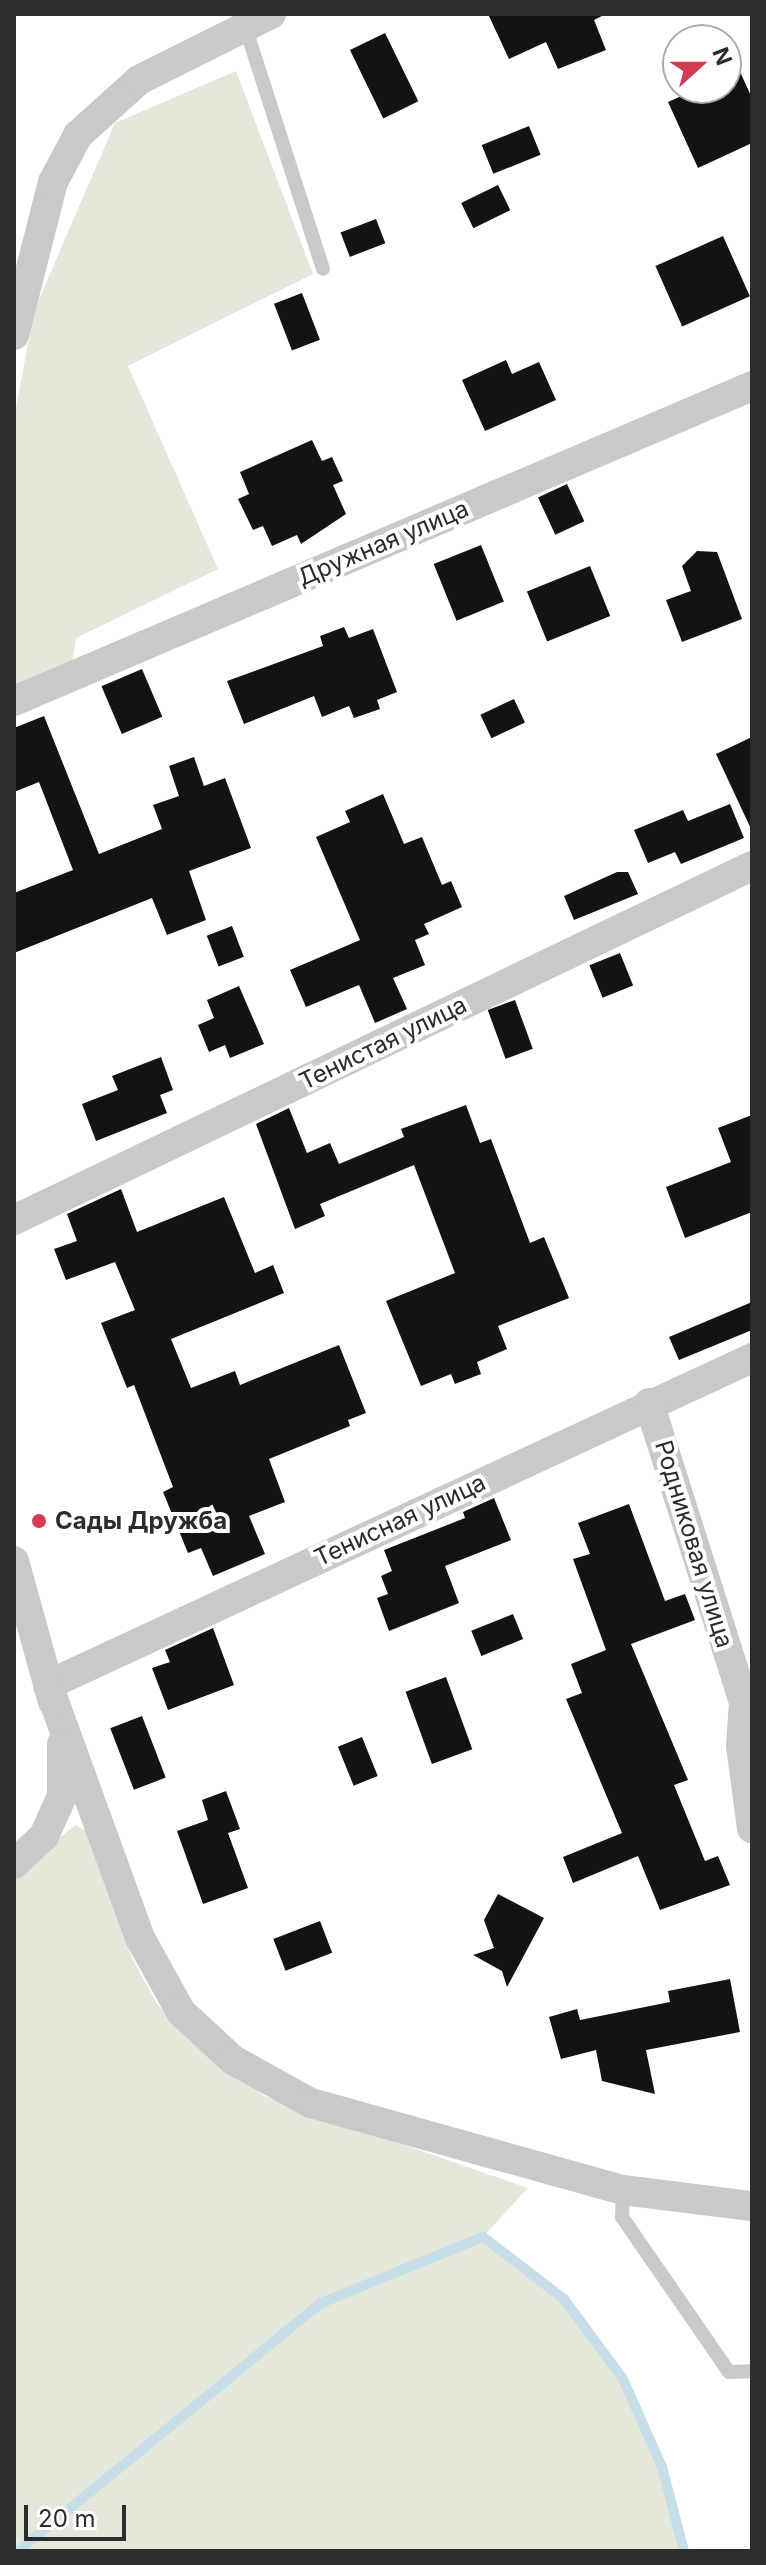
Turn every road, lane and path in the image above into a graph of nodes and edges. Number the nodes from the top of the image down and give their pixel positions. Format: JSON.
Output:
{"nodes":[{"id":1,"x":258,"y":20,"type":"edge"},
{"id":2,"x":323,"y":269,"type":"dead end"},
{"id":3,"x":14,"y":335,"type":"edge"},
{"id":4,"x":752,"y":386,"type":"edge"},
{"id":5,"x":14,"y":701,"type":"edge"},
{"id":6,"x":752,"y":866,"type":"edge"},
{"id":7,"x":14,"y":1220,"type":"edge"},
{"id":8,"x":752,"y":1358,"type":"edge"},
{"id":9,"x":649,"y":1403,"type":"junction"},
{"id":10,"x":14,"y":1561,"type":"edge"},
{"id":11,"x":48,"y":1685,"type":"junction"},
{"id":12,"x":750,"y":1811,"type":"edge"},
{"id":13,"x":14,"y":1864,"type":"edge"},
{"id":14,"x":623,"y":2190,"type":"junction"},
{"id":15,"x":752,"y":2206,"type":"edge"},
{"id":16,"x":752,"y":2371,"type":"edge"}],
"edges":[{"from":1,"to":2,"type":"lane"},
{"from":1,"to":3,"type":"street"},
{"from":4,"to":5,"type":"street","name":"Дружная улица"},
{"from":6,"to":7,"type":"street","name":"Тенистая улица"},
{"from":8,"to":9,"type":"street","name":"Тенисная улица"},
{"from":9,"to":11,"type":"street","name":"Тенисная улица"},
{"from":9,"to":12,"type":"street","name":"Родниковая улица"},
{"from":10,"to":11,"type":"street"},
{"from":11,"to":13,"type":"street"},
{"from":11,"to":14,"type":"street"},
{"from":14,"to":15,"type":"street"},
{"from":14,"to":16,"type":"lane"}]}
